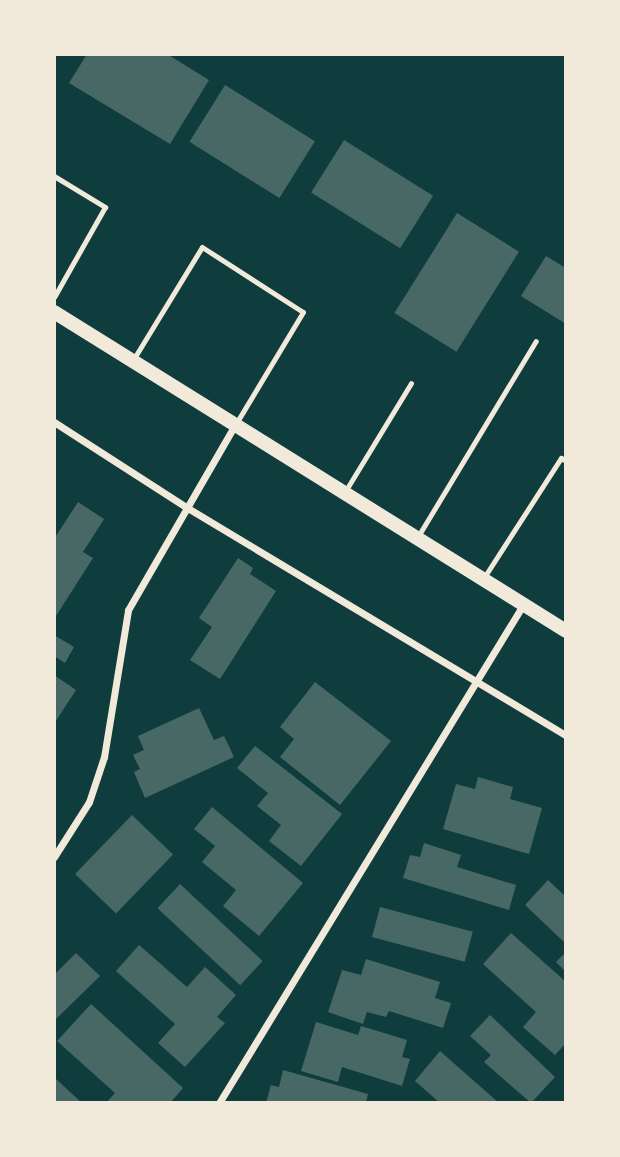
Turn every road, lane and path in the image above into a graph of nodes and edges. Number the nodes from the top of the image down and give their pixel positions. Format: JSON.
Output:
{"nodes":[{"id":1,"x":54,"y":176,"type":"edge"},
{"id":2,"x":54,"y":298,"type":"edge"},
{"id":3,"x":54,"y":312,"type":"edge"},
{"id":4,"x":537,"y":341,"type":"dead end"},
{"id":5,"x":133,"y":361,"type":"junction"},
{"id":6,"x":411,"y":383,"type":"dead end"},
{"id":7,"x":54,"y":422,"type":"edge"},
{"id":8,"x":235,"y":425,"type":"junction"},
{"id":9,"x":566,"y":461,"type":"edge"},
{"id":10,"x":344,"y":493,"type":"junction"},
{"id":11,"x":186,"y":507,"type":"junction"},
{"id":12,"x":417,"y":538,"type":"junction"},
{"id":13,"x":483,"y":579,"type":"junction"},
{"id":14,"x":523,"y":604,"type":"junction"},
{"id":15,"x":566,"y":631,"type":"edge"},
{"id":16,"x":477,"y":681,"type":"junction"},
{"id":17,"x":566,"y":736,"type":"edge"},
{"id":18,"x":54,"y":857,"type":"edge"},
{"id":19,"x":219,"y":1103,"type":"edge"}],
"edges":[{"from":1,"to":2,"type":"lane"},
{"from":3,"to":5,"type":"main road"},
{"from":4,"to":12,"type":"lane"},
{"from":5,"to":8,"type":"main road"},
{"from":5,"to":8,"type":"lane"},
{"from":6,"to":10,"type":"lane"},
{"from":7,"to":11,"type":"street"},
{"from":8,"to":10,"type":"main road"},
{"from":8,"to":11,"type":"street"},
{"from":9,"to":13,"type":"lane"},
{"from":10,"to":12,"type":"main road"},
{"from":11,"to":16,"type":"street"},
{"from":11,"to":18,"type":"street"},
{"from":12,"to":13,"type":"main road"},
{"from":13,"to":14,"type":"main road"},
{"from":14,"to":15,"type":"main road"},
{"from":14,"to":16,"type":"street"},
{"from":16,"to":17,"type":"street"},
{"from":16,"to":19,"type":"street"}]}
